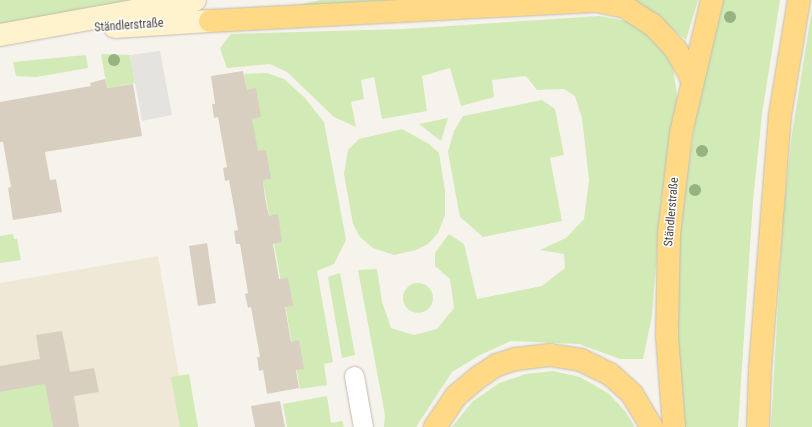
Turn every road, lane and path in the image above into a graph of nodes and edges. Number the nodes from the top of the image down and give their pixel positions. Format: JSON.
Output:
{"nodes":[{"id":1,"x":195,"y":0,"type":"edge"},
{"id":2,"x":712,"y":0,"type":"edge"},
{"id":3,"x":799,"y":0,"type":"edge"},
{"id":4,"x":210,"y":21,"type":"joint"},
{"id":5,"x":48,"y":27,"type":"junction"},
{"id":6,"x":0,"y":35,"type":"edge"},
{"id":7,"x":692,"y":79,"type":"junction"},
{"id":8,"x":354,"y":376,"type":"dead end"},
{"id":9,"x":363,"y":427,"type":"edge"},
{"id":10,"x":434,"y":427,"type":"edge"},
{"id":11,"x":652,"y":427,"type":"edge"},
{"id":12,"x":674,"y":427,"type":"edge"},
{"id":13,"x":758,"y":427,"type":"edge"}],
"edges":[{"from":1,"to":5,"type":"main road"},
{"from":2,"to":7,"type":"highway","name":"Ständlerstraße"},
{"from":3,"to":13,"type":"highway"},
{"from":4,"to":5,"type":"main road","name":"Ständlerstraße"},
{"from":4,"to":7,"type":"highway"},
{"from":5,"to":6,"type":"main road"},
{"from":7,"to":12,"type":"highway","name":"Ständlerstraße"},
{"from":8,"to":9,"type":"street"},
{"from":10,"to":11,"type":"highway"}]}
